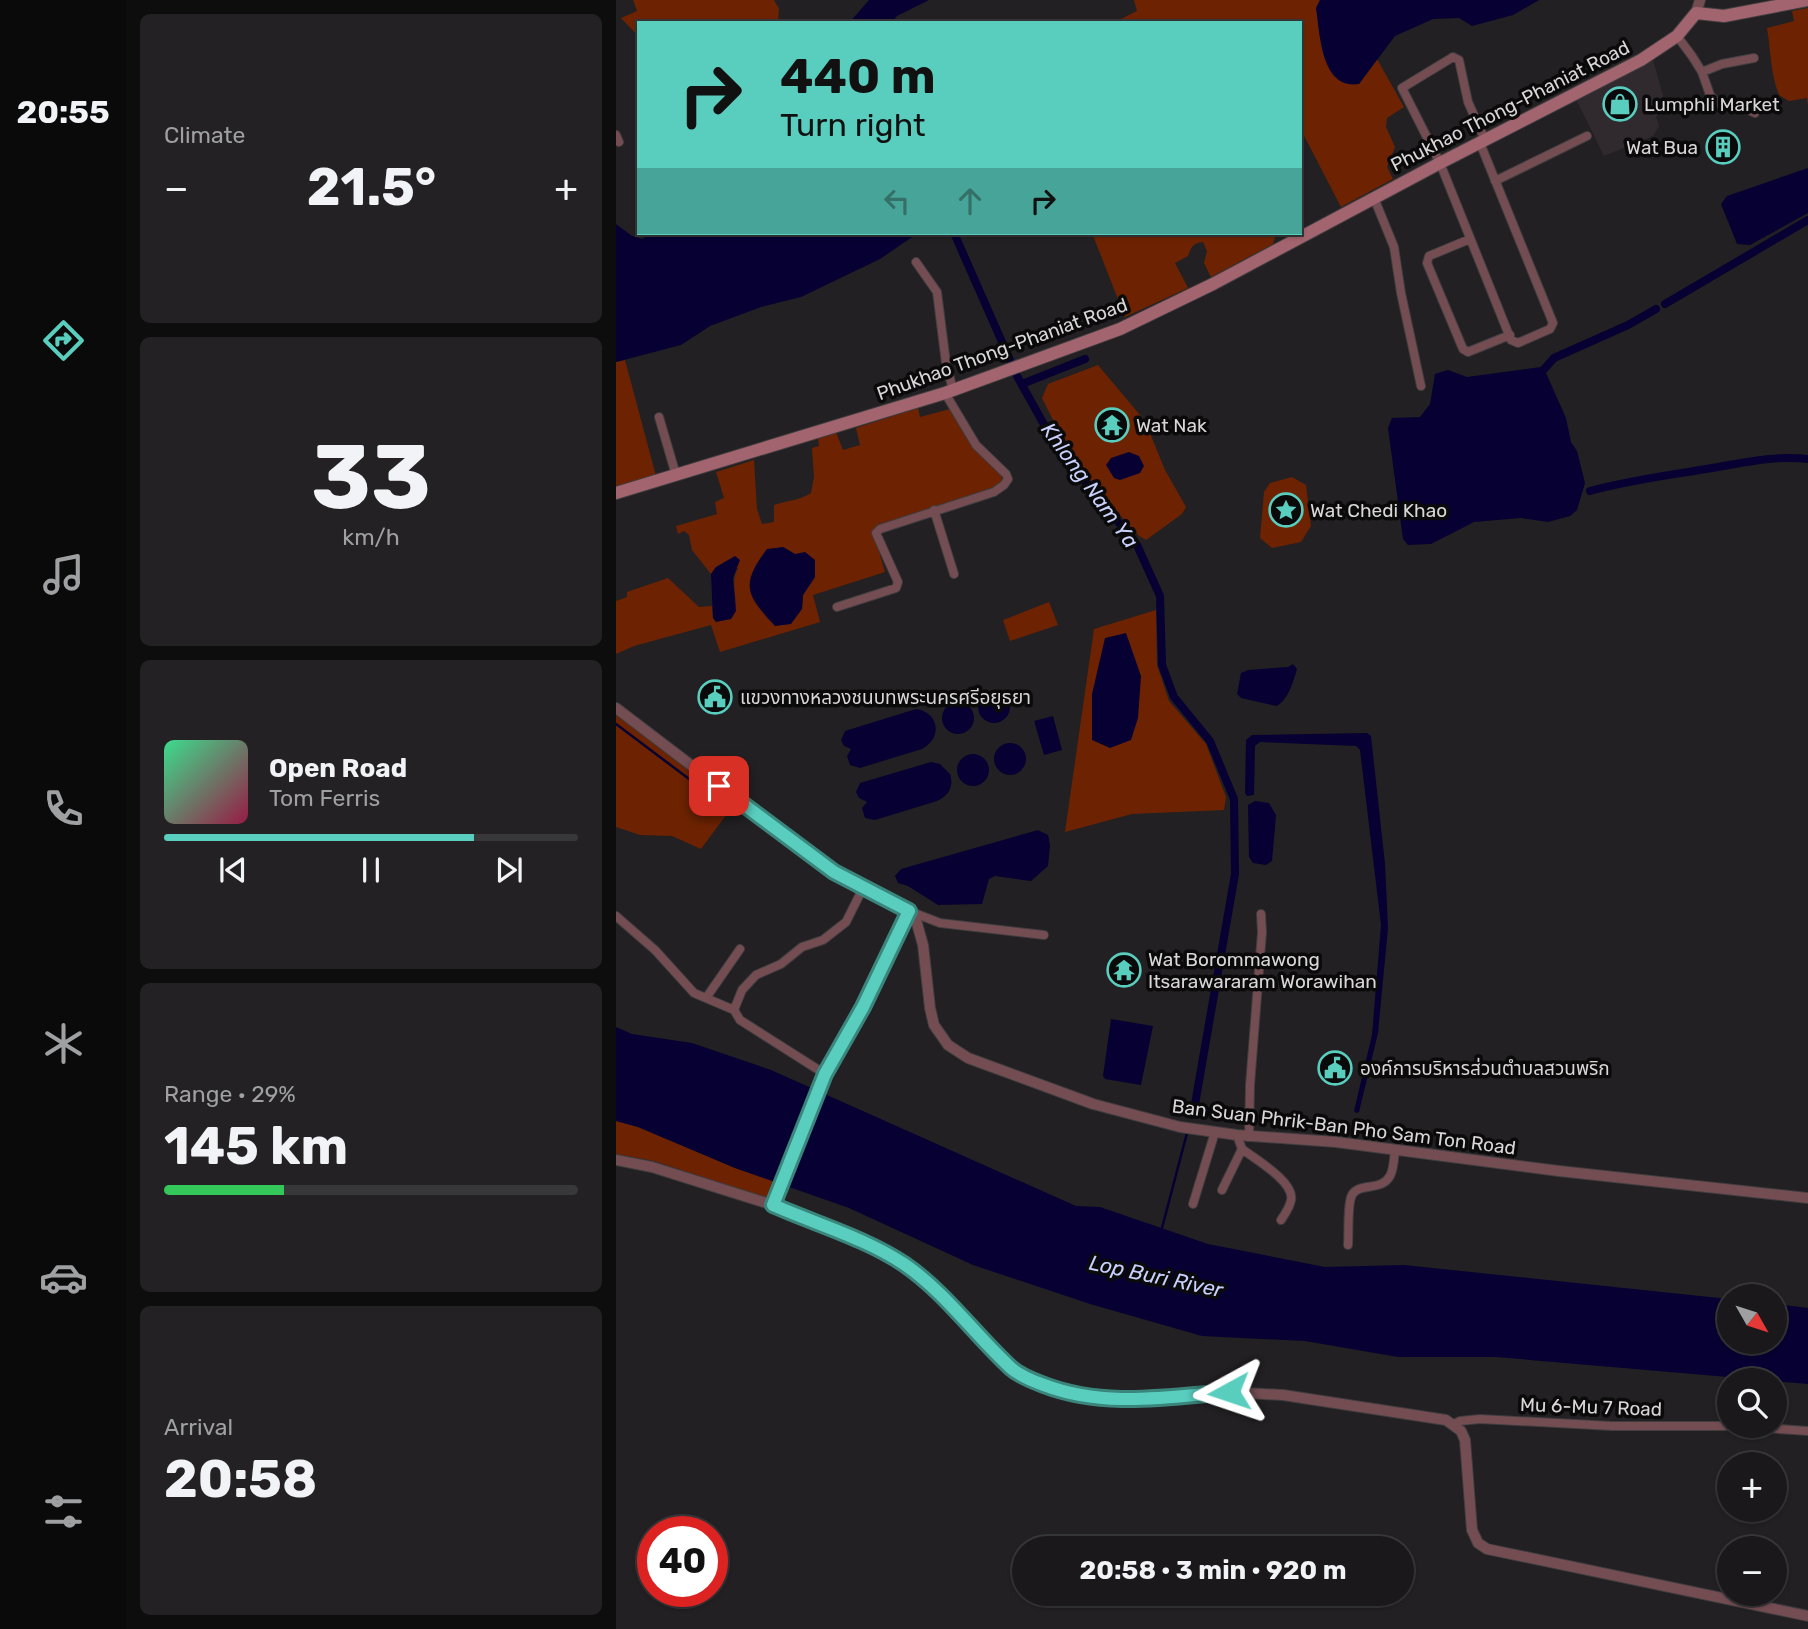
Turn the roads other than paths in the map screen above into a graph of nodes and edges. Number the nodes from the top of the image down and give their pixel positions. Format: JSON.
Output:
{"nodes":[{"id":1,"x":1808,"y":0,"type":"edge"},
{"id":2,"x":1698,"y":6,"type":"edge"},
{"id":3,"x":1676,"y":36,"type":"junction"},
{"id":4,"x":1754,"y":58,"type":"dead end"},
{"id":5,"x":1702,"y":72,"type":"junction"},
{"id":6,"x":1755,"y":113,"type":"dead end"},
{"id":7,"x":1587,"y":136,"type":"dead end"},
{"id":8,"x":1483,"y":141,"type":"junction"},
{"id":9,"x":1440,"y":163,"type":"junction"},
{"id":10,"x":1495,"y":181,"type":"junction"},
{"id":11,"x":1374,"y":198,"type":"junction"},
{"id":12,"x":1470,"y":239,"type":"junction"},
{"id":13,"x":916,"y":261,"type":"dead end"},
{"id":14,"x":1510,"y":335,"type":"junction"},
{"id":15,"x":1421,"y":386,"type":"dead end"},
{"id":16,"x":949,"y":391,"type":"junction"},
{"id":17,"x":659,"y":417,"type":"dead end"},
{"id":18,"x":676,"y":475,"type":"junction"},
{"id":19,"x":616,"y":493,"type":"edge"},
{"id":20,"x":934,"y":510,"type":"junction"},
{"id":21,"x":954,"y":574,"type":"dead end"},
{"id":22,"x":837,"y":607,"type":"dead end"},
{"id":23,"x":616,"y":708,"type":"edge"},
{"id":24,"x":863,"y":888,"type":"junction"},
{"id":25,"x":909,"y":911,"type":"junction"},
{"id":26,"x":1261,"y":914,"type":"dead end"},
{"id":27,"x":616,"y":916,"type":"edge"},
{"id":28,"x":1044,"y":934,"type":"dead end"},
{"id":29,"x":896,"y":937,"type":"junction"},
{"id":30,"x":923,"y":945,"type":"junction"},
{"id":31,"x":740,"y":949,"type":"dead end"},
{"id":32,"x":706,"y":998,"type":"junction"},
{"id":33,"x":734,"y":1010,"type":"junction"},
{"id":34,"x":824,"y":1077,"type":"junction"},
{"id":35,"x":1215,"y":1132,"type":"junction"},
{"id":36,"x":1243,"y":1136,"type":"junction"},
{"id":37,"x":1242,"y":1149,"type":"junction"},
{"id":38,"x":1395,"y":1149,"type":"junction"},
{"id":39,"x":616,"y":1160,"type":"edge"},
{"id":40,"x":1222,"y":1190,"type":"dead end"},
{"id":41,"x":1808,"y":1198,"type":"edge"},
{"id":42,"x":1193,"y":1204,"type":"dead end"},
{"id":43,"x":773,"y":1205,"type":"junction"},
{"id":44,"x":1281,"y":1220,"type":"dead end"},
{"id":45,"x":1348,"y":1245,"type":"dead end"},
{"id":46,"x":1454,"y":1424,"type":"junction"},
{"id":47,"x":1717,"y":1426,"type":"edge"},
{"id":48,"x":1787,"y":1430,"type":"edge"},
{"id":49,"x":1808,"y":1432,"type":"edge"},
{"id":50,"x":1808,"y":1616,"type":"edge"}],
"edges":[{"from":1,"to":2,"type":"main road"},
{"from":2,"to":3,"type":"main road","name":"Phukhao Thong-Phaniat Road"},
{"from":3,"to":5,"type":"street"},
{"from":3,"to":8,"type":"main road","name":"Phukhao Thong-Phaniat Road"},
{"from":4,"to":5,"type":"street"},
{"from":5,"to":6,"type":"street"},
{"from":7,"to":10,"type":"street"},
{"from":8,"to":9,"type":"main road","name":"Phukhao Thong-Phaniat Road"},
{"from":8,"to":9,"type":"street"},
{"from":8,"to":10,"type":"street"},
{"from":9,"to":11,"type":"main road","name":"Phukhao Thong-Phaniat Road"},
{"from":9,"to":12,"type":"street"},
{"from":10,"to":14,"type":"street"},
{"from":11,"to":15,"type":"street"},
{"from":11,"to":16,"type":"main road","name":"Phukhao Thong-Phaniat Road"},
{"from":12,"to":14,"type":"street"},
{"from":12,"to":14,"type":"street"},
{"from":13,"to":16,"type":"street"},
{"from":16,"to":18,"type":"main road","name":"Phukhao Thong-Phaniat Road"},
{"from":16,"to":20,"type":"street"},
{"from":17,"to":18,"type":"street"},
{"from":18,"to":19,"type":"main road","name":"Phukhao Thong-Phaniat Road"},
{"from":20,"to":21,"type":"street"},
{"from":20,"to":22,"type":"street"},
{"from":23,"to":24,"type":"street"},
{"from":24,"to":25,"type":"street"},
{"from":24,"to":33,"type":"street"},
{"from":25,"to":28,"type":"street"},
{"from":25,"to":29,"type":"street"},
{"from":25,"to":30,"type":"street","name":"Ban Suan Phrik-Ban Pho Sam Ton Road"},
{"from":26,"to":36,"type":"street"},
{"from":27,"to":32,"type":"street"},
{"from":29,"to":30,"type":"street"},
{"from":29,"to":34,"type":"street"},
{"from":30,"to":35,"type":"street","name":"Ban Suan Phrik-Ban Pho Sam Ton Road"},
{"from":31,"to":32,"type":"street"},
{"from":32,"to":33,"type":"street"},
{"from":33,"to":34,"type":"street"},
{"from":34,"to":43,"type":"street"},
{"from":35,"to":36,"type":"street","name":"Ban Suan Phrik-Ban Pho Sam Ton Road"},
{"from":35,"to":42,"type":"street"},
{"from":36,"to":37,"type":"street"},
{"from":36,"to":38,"type":"street","name":"Ban Suan Phrik-Ban Pho Sam Ton Road"},
{"from":37,"to":40,"type":"street"},
{"from":37,"to":44,"type":"street"},
{"from":38,"to":41,"type":"street","name":"Ban Suan Phrik-Ban Pho Sam Ton Road"},
{"from":38,"to":45,"type":"street"},
{"from":39,"to":43,"type":"street"},
{"from":43,"to":46,"type":"street"},
{"from":46,"to":47,"type":"street","name":"Mu 6-Mu 7 Road"},
{"from":46,"to":50,"type":"street"},
{"from":48,"to":49,"type":"street"}]}
